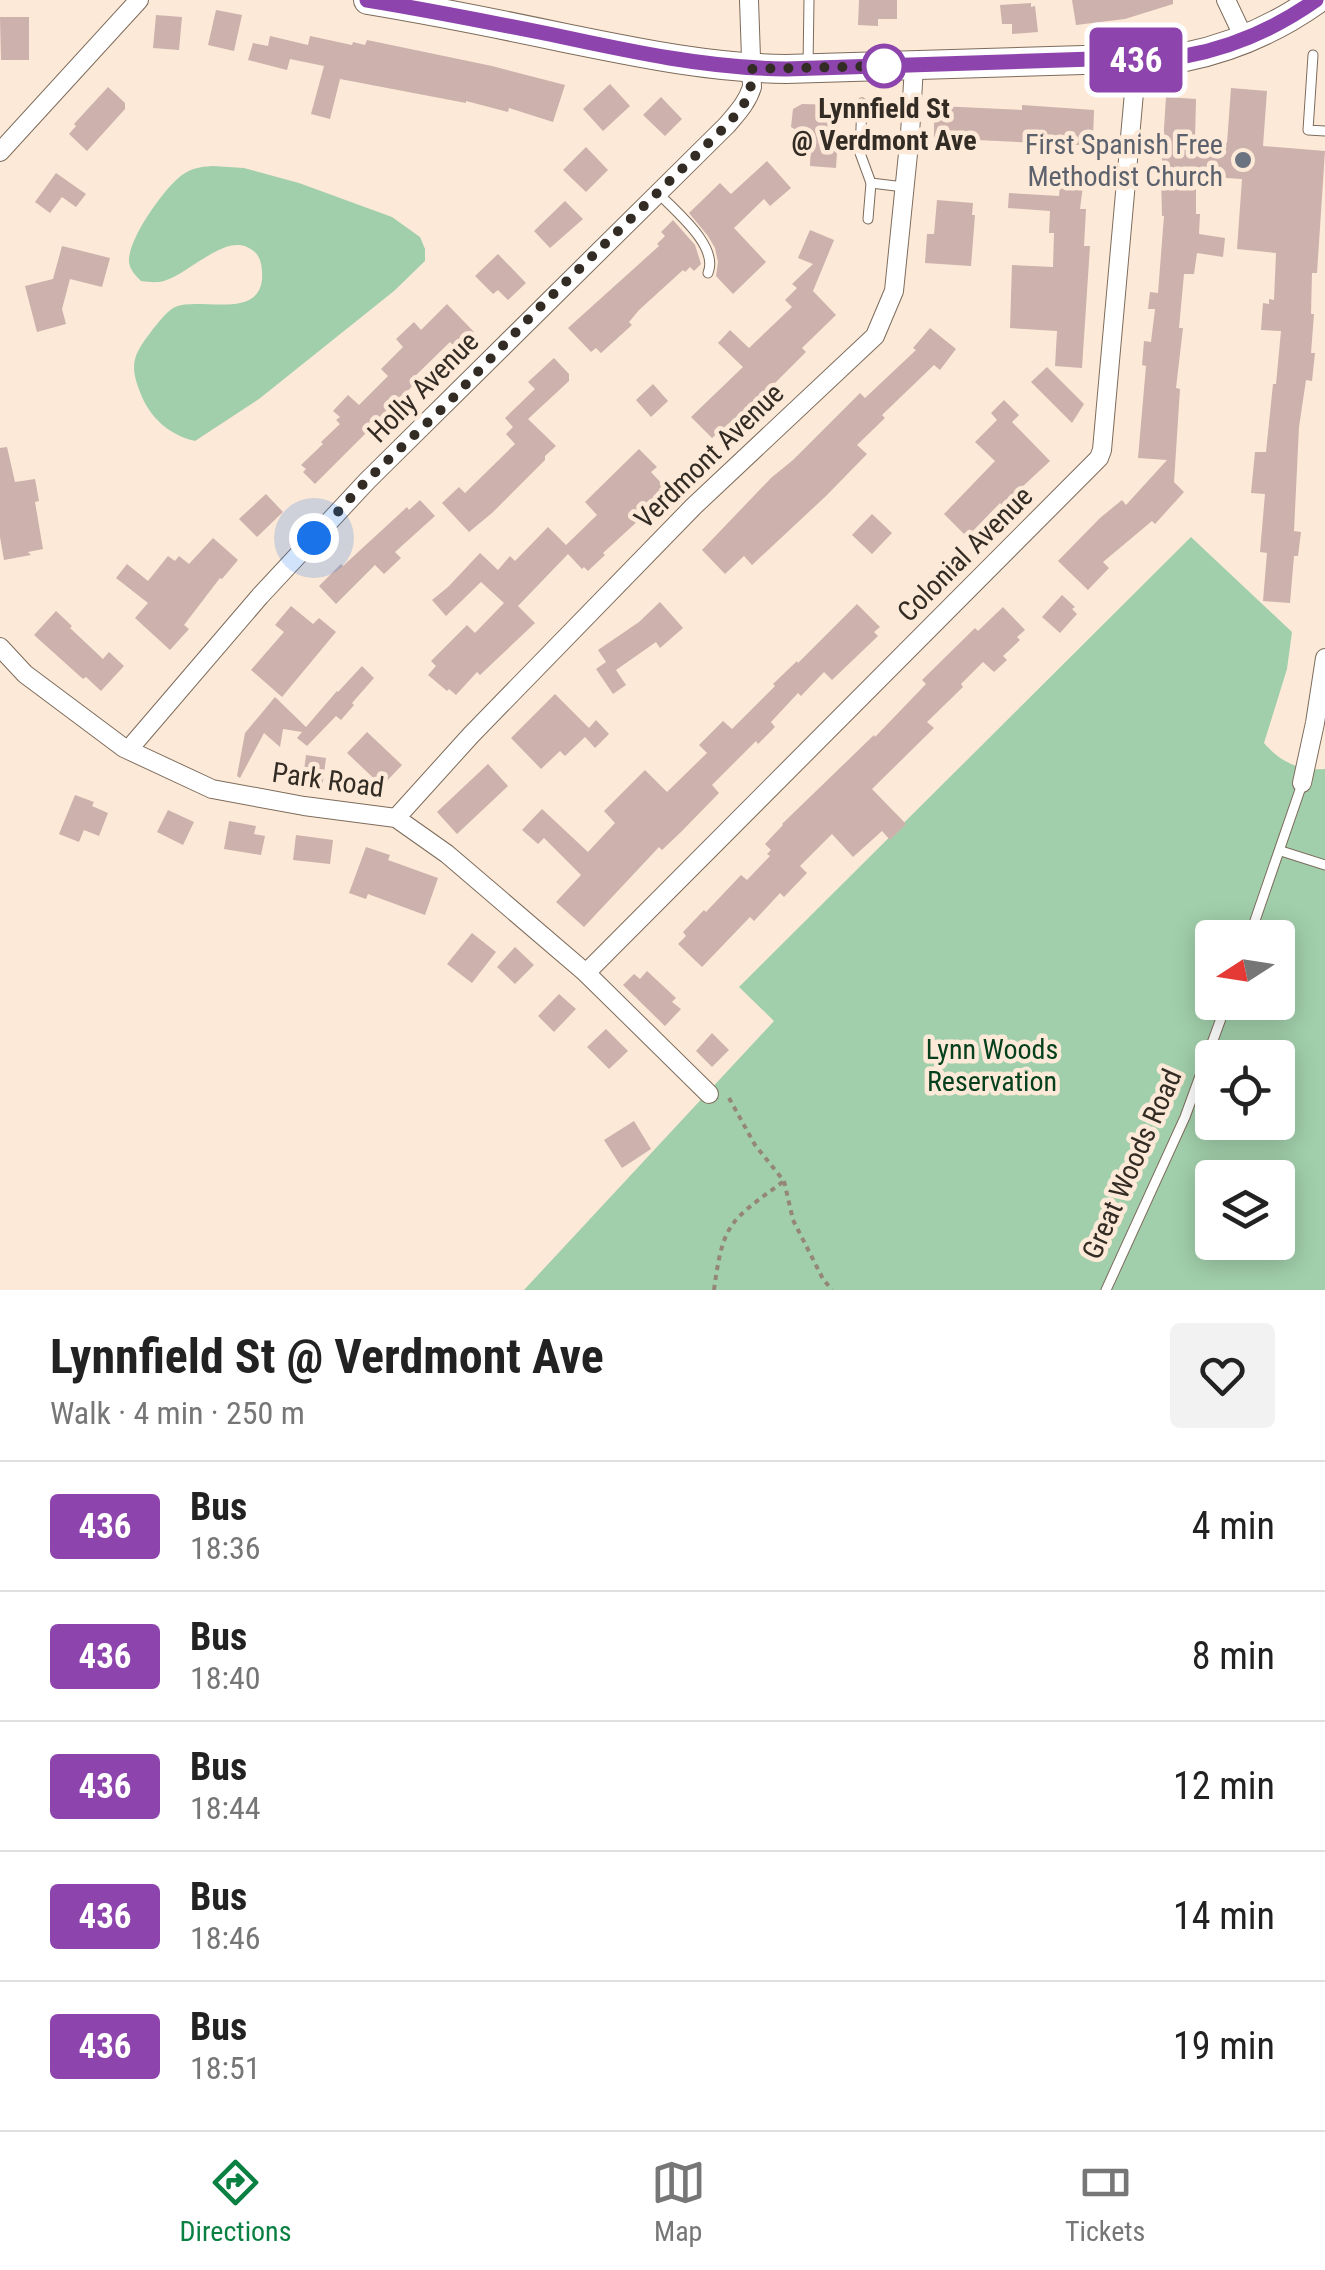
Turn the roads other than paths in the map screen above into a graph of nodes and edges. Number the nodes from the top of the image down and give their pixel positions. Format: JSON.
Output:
{"nodes":[{"id":1,"x":140,"y":0,"type":"edge"},
{"id":2,"x":374,"y":0,"type":"edge"},
{"id":3,"x":750,"y":0,"type":"edge"},
{"id":4,"x":809,"y":0,"type":"edge"},
{"id":5,"x":1226,"y":0,"type":"edge"},
{"id":6,"x":1316,"y":0,"type":"edge"},
{"id":7,"x":1325,"y":6,"type":"edge"},
{"id":8,"x":1245,"y":40,"type":"junction"},
{"id":9,"x":1313,"y":55,"type":"dead end"},
{"id":10,"x":1136,"y":60,"type":"junction"},
{"id":11,"x":914,"y":66,"type":"junction"},
{"id":12,"x":808,"y":68,"type":"junction"},
{"id":13,"x":752,"y":69,"type":"junction"},
{"id":14,"x":862,"y":103,"type":"dead end"},
{"id":15,"x":1325,"y":131,"type":"edge"},
{"id":16,"x":0,"y":152,"type":"edge"},
{"id":17,"x":872,"y":183,"type":"junction"},
{"id":18,"x":904,"y":187,"type":"junction"},
{"id":19,"x":658,"y":193,"type":"junction"},
{"id":20,"x":868,"y":220,"type":"dead end"},
{"id":21,"x":708,"y":273,"type":"dead end"},
{"id":22,"x":3,"y":656,"type":"edge"},
{"id":23,"x":1325,"y":658,"type":"edge"},
{"id":24,"x":129,"y":750,"type":"junction"},
{"id":25,"x":1302,"y":784,"type":"joint"},
{"id":26,"x":396,"y":818,"type":"junction"},
{"id":27,"x":1280,"y":851,"type":"junction"},
{"id":28,"x":1325,"y":865,"type":"edge"},
{"id":29,"x":1255,"y":920,"type":"edge"},
{"id":30,"x":586,"y":973,"type":"junction"},
{"id":31,"x":1221,"y":1020,"type":"edge"},
{"id":32,"x":709,"y":1094,"type":"road end"},
{"id":33,"x":1106,"y":1290,"type":"edge"}],
"edges":[{"from":1,"to":16,"type":"street"},
{"from":2,"to":13,"type":"main road"},
{"from":3,"to":13,"type":"street"},
{"from":4,"to":12,"type":"lane"},
{"from":5,"to":8,"type":"street"},
{"from":6,"to":7,"type":"street"},
{"from":6,"to":8,"type":"main road"},
{"from":8,"to":10,"type":"main road"},
{"from":9,"to":15,"type":"lane"},
{"from":10,"to":11,"type":"main road"},
{"from":10,"to":30,"type":"street","name":"Colonial Avenue"},
{"from":11,"to":12,"type":"main road"},
{"from":11,"to":18,"type":"street","name":"Verdmont Avenue"},
{"from":12,"to":13,"type":"main road"},
{"from":13,"to":19,"type":"street","name":"Holly Avenue"},
{"from":14,"to":17,"type":"lane"},
{"from":17,"to":18,"type":"lane"},
{"from":17,"to":20,"type":"lane"},
{"from":18,"to":26,"type":"street","name":"Verdmont Avenue"},
{"from":19,"to":21,"type":"lane"},
{"from":19,"to":24,"type":"street","name":"Holly Avenue"},
{"from":22,"to":24,"type":"street","name":"Park Road"},
{"from":23,"to":25,"type":"street"},
{"from":24,"to":26,"type":"street","name":"Park Road"},
{"from":25,"to":27,"type":"lane"},
{"from":26,"to":30,"type":"street","name":"Park Road"},
{"from":27,"to":28,"type":"lane"},
{"from":27,"to":29,"type":"lane"},
{"from":30,"to":32,"type":"street","name":"Park Road"},
{"from":31,"to":33,"type":"lane","name":"Great Woods Road"}]}
